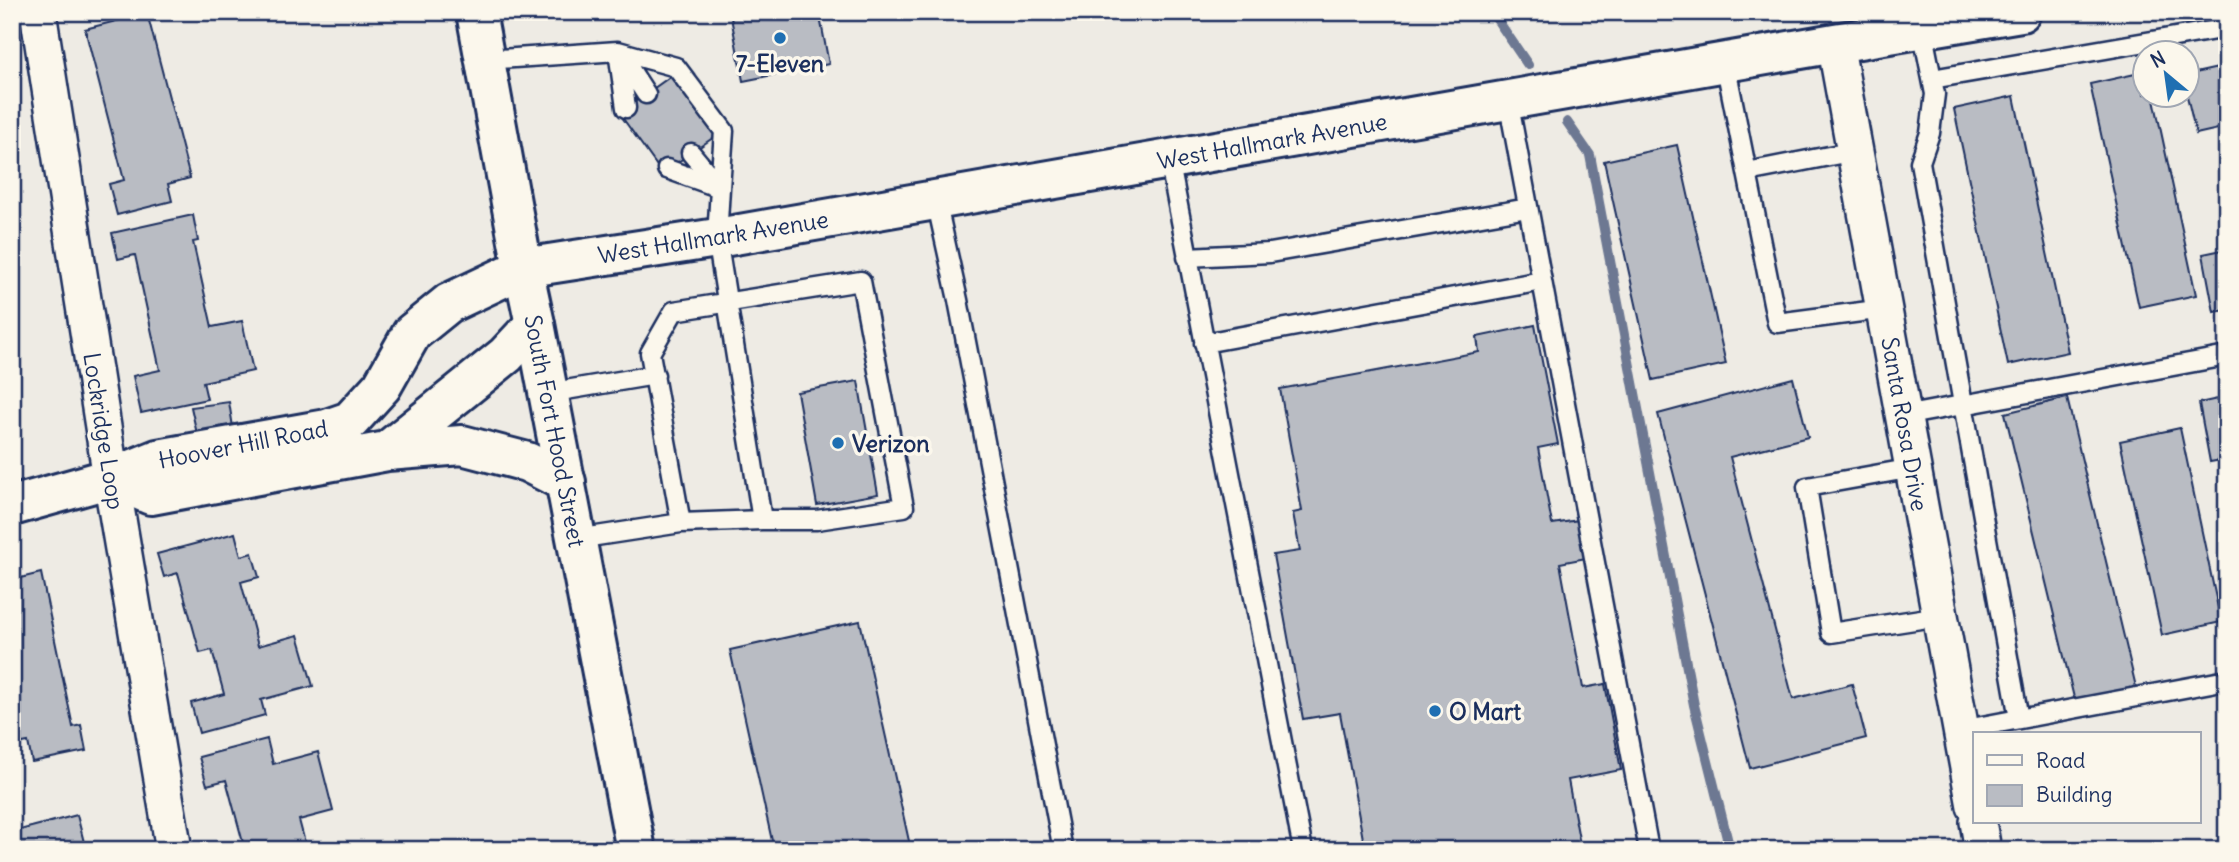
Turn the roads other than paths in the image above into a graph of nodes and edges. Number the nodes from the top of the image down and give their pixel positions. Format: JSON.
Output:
{"nodes":[{"id":1,"x":38,"y":12,"type":"edge"},
{"id":2,"x":476,"y":12,"type":"edge"},
{"id":3,"x":2021,"y":12,"type":"edge"},
{"id":4,"x":2227,"y":28,"type":"edge"},
{"id":5,"x":1922,"y":29,"type":"junction"},
{"id":6,"x":1835,"y":43,"type":"junction"},
{"id":7,"x":618,"y":51,"type":"junction"},
{"id":8,"x":484,"y":60,"type":"junction"},
{"id":9,"x":1725,"y":62,"type":"junction"},
{"id":10,"x":1932,"y":79,"type":"junction"},
{"id":11,"x":646,"y":94,"type":"dead end"},
{"id":12,"x":1508,"y":100,"type":"junction"},
{"id":13,"x":626,"y":108,"type":"dead end"},
{"id":14,"x":1855,"y":151,"type":"junction"},
{"id":15,"x":691,"y":153,"type":"dead end"},
{"id":16,"x":1170,"y":159,"type":"junction"},
{"id":17,"x":667,"y":169,"type":"dead end"},
{"id":18,"x":1747,"y":172,"type":"junction"},
{"id":19,"x":720,"y":188,"type":"junction"},
{"id":20,"x":936,"y":200,"type":"junction"},
{"id":21,"x":1528,"y":208,"type":"junction"},
{"id":22,"x":717,"y":238,"type":"junction"},
{"id":23,"x":1187,"y":257,"type":"junction"},
{"id":24,"x":523,"y":268,"type":"junction"},
{"id":25,"x":1542,"y":281,"type":"junction"},
{"id":26,"x":726,"y":302,"type":"junction"},
{"id":27,"x":1884,"y":309,"type":"junction"},
{"id":28,"x":535,"y":324,"type":"junction"},
{"id":29,"x":1204,"y":343,"type":"junction"},
{"id":30,"x":2227,"y":356,"type":"edge"},
{"id":31,"x":655,"y":375,"type":"junction"},
{"id":32,"x":548,"y":393,"type":"junction"},
{"id":33,"x":1962,"y":405,"type":"junction"},
{"id":34,"x":1903,"y":416,"type":"junction"},
{"id":35,"x":387,"y":451,"type":"junction"},
{"id":36,"x":1913,"y":468,"type":"junction"},
{"id":37,"x":111,"y":478,"type":"junction"},
{"id":38,"x":566,"y":482,"type":"junction"},
{"id":39,"x":12,"y":506,"type":"edge"},
{"id":40,"x":762,"y":520,"type":"junction"},
{"id":41,"x":681,"y":523,"type":"junction"},
{"id":42,"x":577,"y":539,"type":"junction"},
{"id":43,"x":1940,"y":616,"type":"junction"},
{"id":44,"x":2227,"y":680,"type":"edge"},
{"id":45,"x":2019,"y":719,"type":"junction"},
{"id":46,"x":1961,"y":730,"type":"junction"},
{"id":47,"x":1973,"y":795,"type":"edge"},
{"id":48,"x":1978,"y":824,"type":"edge"},
{"id":49,"x":174,"y":850,"type":"edge"},
{"id":50,"x":636,"y":850,"type":"edge"},
{"id":51,"x":1063,"y":850,"type":"edge"},
{"id":52,"x":1303,"y":850,"type":"edge"},
{"id":53,"x":1649,"y":850,"type":"edge"},
{"id":54,"x":1983,"y":850,"type":"edge"}],
"edges":[{"from":1,"to":37,"type":"street","name":"Lockridge Loop"},
{"from":2,"to":8,"type":"street","name":"South Fort Hood Street"},
{"from":3,"to":5,"type":"street","name":"West Hallmark Avenue"},
{"from":4,"to":10,"type":"lane"},
{"from":5,"to":6,"type":"street","name":"West Hallmark Avenue"},
{"from":5,"to":10,"type":"lane"},
{"from":6,"to":9,"type":"street","name":"West Hallmark Avenue"},
{"from":6,"to":14,"type":"street","name":"Santa Rosa Drive"},
{"from":7,"to":8,"type":"lane"},
{"from":7,"to":11,"type":"lane"},
{"from":7,"to":13,"type":"lane"},
{"from":7,"to":19,"type":"lane"},
{"from":8,"to":24,"type":"street","name":"South Fort Hood Street"},
{"from":9,"to":12,"type":"street","name":"West Hallmark Avenue"},
{"from":9,"to":18,"type":"lane"},
{"from":10,"to":33,"type":"lane"},
{"from":12,"to":16,"type":"street","name":"West Hallmark Avenue"},
{"from":12,"to":21,"type":"lane"},
{"from":14,"to":18,"type":"lane"},
{"from":14,"to":27,"type":"street","name":"Santa Rosa Drive"},
{"from":15,"to":19,"type":"lane"},
{"from":16,"to":20,"type":"street","name":"West Hallmark Avenue"},
{"from":16,"to":23,"type":"lane"},
{"from":17,"to":19,"type":"lane"},
{"from":18,"to":27,"type":"lane"},
{"from":19,"to":22,"type":"lane"},
{"from":20,"to":22,"type":"street","name":"West Hallmark Avenue"},
{"from":20,"to":51,"type":"lane"},
{"from":21,"to":23,"type":"lane"},
{"from":21,"to":25,"type":"lane"},
{"from":22,"to":24,"type":"street","name":"West Hallmark Avenue"},
{"from":22,"to":26,"type":"lane"},
{"from":23,"to":29,"type":"lane"},
{"from":24,"to":28,"type":"street","name":"South Fort Hood Street"},
{"from":24,"to":37,"type":"street","name":"Hoover Hill Road"},
{"from":25,"to":29,"type":"lane"},
{"from":25,"to":53,"type":"lane"},
{"from":26,"to":31,"type":"lane"},
{"from":26,"to":40,"type":"lane"},
{"from":26,"to":40,"type":"lane"},
{"from":27,"to":34,"type":"street","name":"Santa Rosa Drive"},
{"from":28,"to":32,"type":"street","name":"South Fort Hood Street"},
{"from":28,"to":35,"type":"street","name":"Hoover Hill Road"},
{"from":29,"to":52,"type":"lane"},
{"from":30,"to":33,"type":"lane"},
{"from":31,"to":32,"type":"lane"},
{"from":31,"to":41,"type":"lane"},
{"from":32,"to":38,"type":"street","name":"South Fort Hood Street"},
{"from":33,"to":34,"type":"lane"},
{"from":33,"to":45,"type":"lane"},
{"from":34,"to":36,"type":"street","name":"Santa Rosa Drive"},
{"from":35,"to":37,"type":"street","name":"Hoover Hill Road"},
{"from":35,"to":38,"type":"street"},
{"from":36,"to":43,"type":"street","name":"Santa Rosa Drive"},
{"from":36,"to":43,"type":"lane"},
{"from":37,"to":39,"type":"street","name":"Hoover Hill Road"},
{"from":37,"to":49,"type":"street","name":"Lockridge Loop"},
{"from":38,"to":42,"type":"street","name":"South Fort Hood Street"},
{"from":40,"to":41,"type":"lane"},
{"from":41,"to":42,"type":"lane"},
{"from":42,"to":50,"type":"street","name":"South Fort Hood Street"},
{"from":43,"to":46,"type":"street","name":"Santa Rosa Drive"},
{"from":44,"to":45,"type":"lane"},
{"from":45,"to":46,"type":"lane"},
{"from":46,"to":47,"type":"street","name":"Santa Rosa Drive"},
{"from":48,"to":54,"type":"street"}]}
